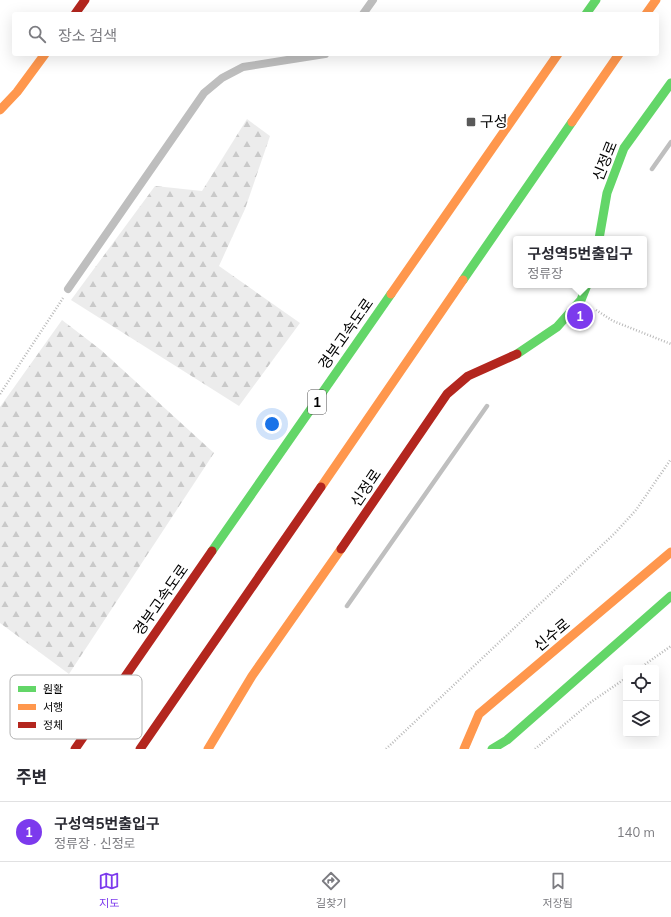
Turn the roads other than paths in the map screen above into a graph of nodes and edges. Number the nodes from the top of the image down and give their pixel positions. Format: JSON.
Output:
{"nodes":[{"id":1,"x":85,"y":0,"type":"edge"},
{"id":2,"x":373,"y":0,"type":"edge"},
{"id":3,"x":596,"y":0,"type":"edge"},
{"id":4,"x":656,"y":0,"type":"edge"},
{"id":5,"x":76,"y":12,"type":"edge"},
{"id":6,"x":364,"y":12,"type":"edge"},
{"id":7,"x":587,"y":12,"type":"edge"},
{"id":8,"x":647,"y":12,"type":"edge"},
{"id":9,"x":44,"y":56,"type":"edge"},
{"id":10,"x":313,"y":56,"type":"edge"},
{"id":11,"x":557,"y":56,"type":"edge"},
{"id":12,"x":618,"y":56,"type":"edge"},
{"id":13,"x":671,"y":83,"type":"edge"},
{"id":14,"x":0,"y":110,"type":"edge"},
{"id":15,"x":600,"y":236,"type":"edge"},
{"id":16,"x":586,"y":288,"type":"edge"},
{"id":17,"x":68,"y":289,"type":"road end"},
{"id":18,"x":671,"y":552,"type":"edge"},
{"id":19,"x":671,"y":596,"type":"edge"},
{"id":20,"x":126,"y":675,"type":"edge"},
{"id":21,"x":82,"y":739,"type":"edge"},
{"id":22,"x":75,"y":749,"type":"edge"},
{"id":23,"x":140,"y":749,"type":"edge"},
{"id":24,"x":208,"y":749,"type":"edge"},
{"id":25,"x":464,"y":749,"type":"edge"},
{"id":26,"x":492,"y":749,"type":"edge"}],
"edges":[{"from":1,"to":5,"type":"main road"},
{"from":2,"to":6,"type":"lane"},
{"from":3,"to":7,"type":"main road"},
{"from":4,"to":8,"type":"main road"},
{"from":9,"to":14,"type":"main road"},
{"from":10,"to":17,"type":"lane"},
{"from":11,"to":20,"type":"main road","name":"경부고속도로","number":"1"},
{"from":12,"to":23,"type":"main road"},
{"from":13,"to":15,"type":"main road","name":"신정로"},
{"from":16,"to":24,"type":"main road","name":"신정로"},
{"from":18,"to":25,"type":"main road","name":"신수로"},
{"from":19,"to":26,"type":"main road"},
{"from":21,"to":22,"type":"main road","name":"경부고속도로","number":"1"}]}
